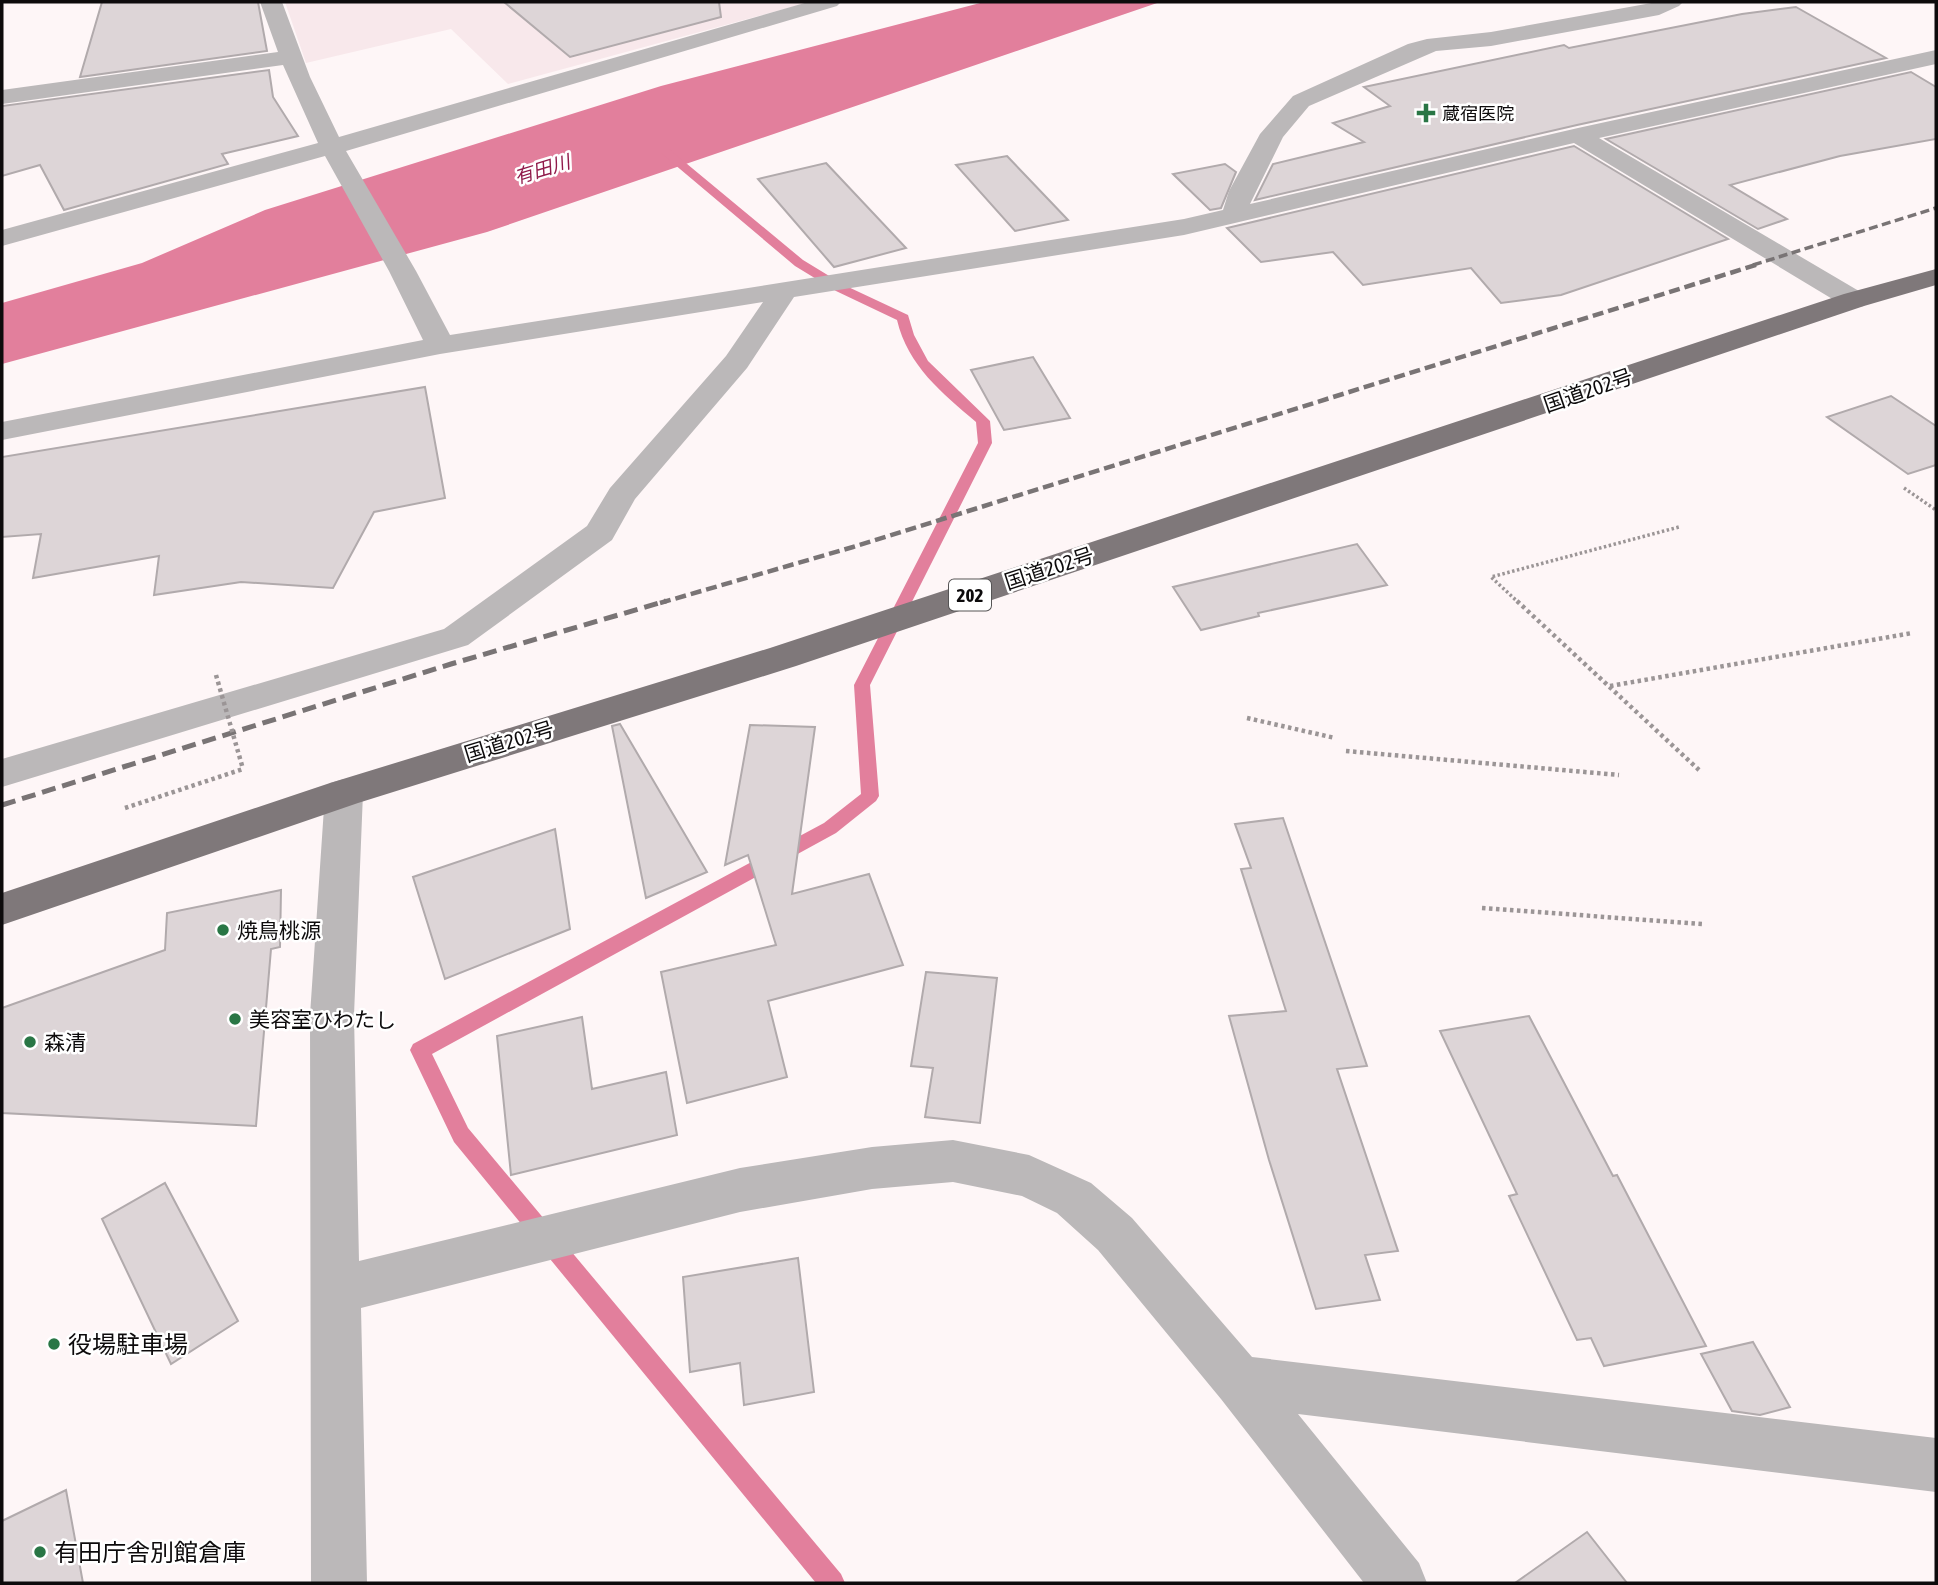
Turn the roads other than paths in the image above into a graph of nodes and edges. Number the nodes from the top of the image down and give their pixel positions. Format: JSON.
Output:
{"nodes":[{"id":1,"x":271,"y":2,"type":"edge"},
{"id":2,"x":830,"y":2,"type":"edge"},
{"id":3,"x":1672,"y":2,"type":"edge"},
{"id":4,"x":290,"y":57,"type":"junction"},
{"id":5,"x":1936,"y":57,"type":"edge"},
{"id":6,"x":2,"y":97,"type":"edge"},
{"id":7,"x":1578,"y":135,"type":"junction"},
{"id":8,"x":332,"y":147,"type":"junction"},
{"id":9,"x":1234,"y":215,"type":"junction"},
{"id":10,"x":2,"y":238,"type":"edge"},
{"id":11,"x":1936,"y":277,"type":"edge"},
{"id":12,"x":784,"y":291,"type":"junction"},
{"id":13,"x":1854,"y":300,"type":"junction"},
{"id":14,"x":440,"y":345,"type":"junction"},
{"id":15,"x":2,"y":431,"type":"edge"},
{"id":16,"x":2,"y":773,"type":"edge"},
{"id":17,"x":344,"y":793,"type":"junction"},
{"id":18,"x":2,"y":909,"type":"edge"},
{"id":19,"x":337,"y":1290,"type":"junction"},
{"id":20,"x":1239,"y":1381,"type":"junction"},
{"id":21,"x":1936,"y":1465,"type":"edge"},
{"id":22,"x":339,"y":1583,"type":"edge"},
{"id":23,"x":1399,"y":1583,"type":"edge"}],
"edges":[{"from":1,"to":4,"type":"street"},
{"from":2,"to":8,"type":"street"},
{"from":3,"to":9,"type":"street"},
{"from":4,"to":6,"type":"street"},
{"from":4,"to":8,"type":"street"},
{"from":5,"to":7,"type":"street"},
{"from":7,"to":9,"type":"street"},
{"from":7,"to":13,"type":"street"},
{"from":8,"to":10,"type":"street"},
{"from":8,"to":14,"type":"street"},
{"from":9,"to":12,"type":"street"},
{"from":11,"to":13,"type":"highway","name":"国道202号","number":"202"},
{"from":12,"to":14,"type":"street"},
{"from":12,"to":16,"type":"street"},
{"from":13,"to":17,"type":"highway","name":"国道202号","number":"202"},
{"from":14,"to":15,"type":"street"},
{"from":17,"to":18,"type":"highway","name":"国道202号","number":"202"},
{"from":17,"to":19,"type":"street"},
{"from":19,"to":20,"type":"street"},
{"from":19,"to":22,"type":"street"},
{"from":20,"to":21,"type":"street"},
{"from":20,"to":23,"type":"street"}]}
